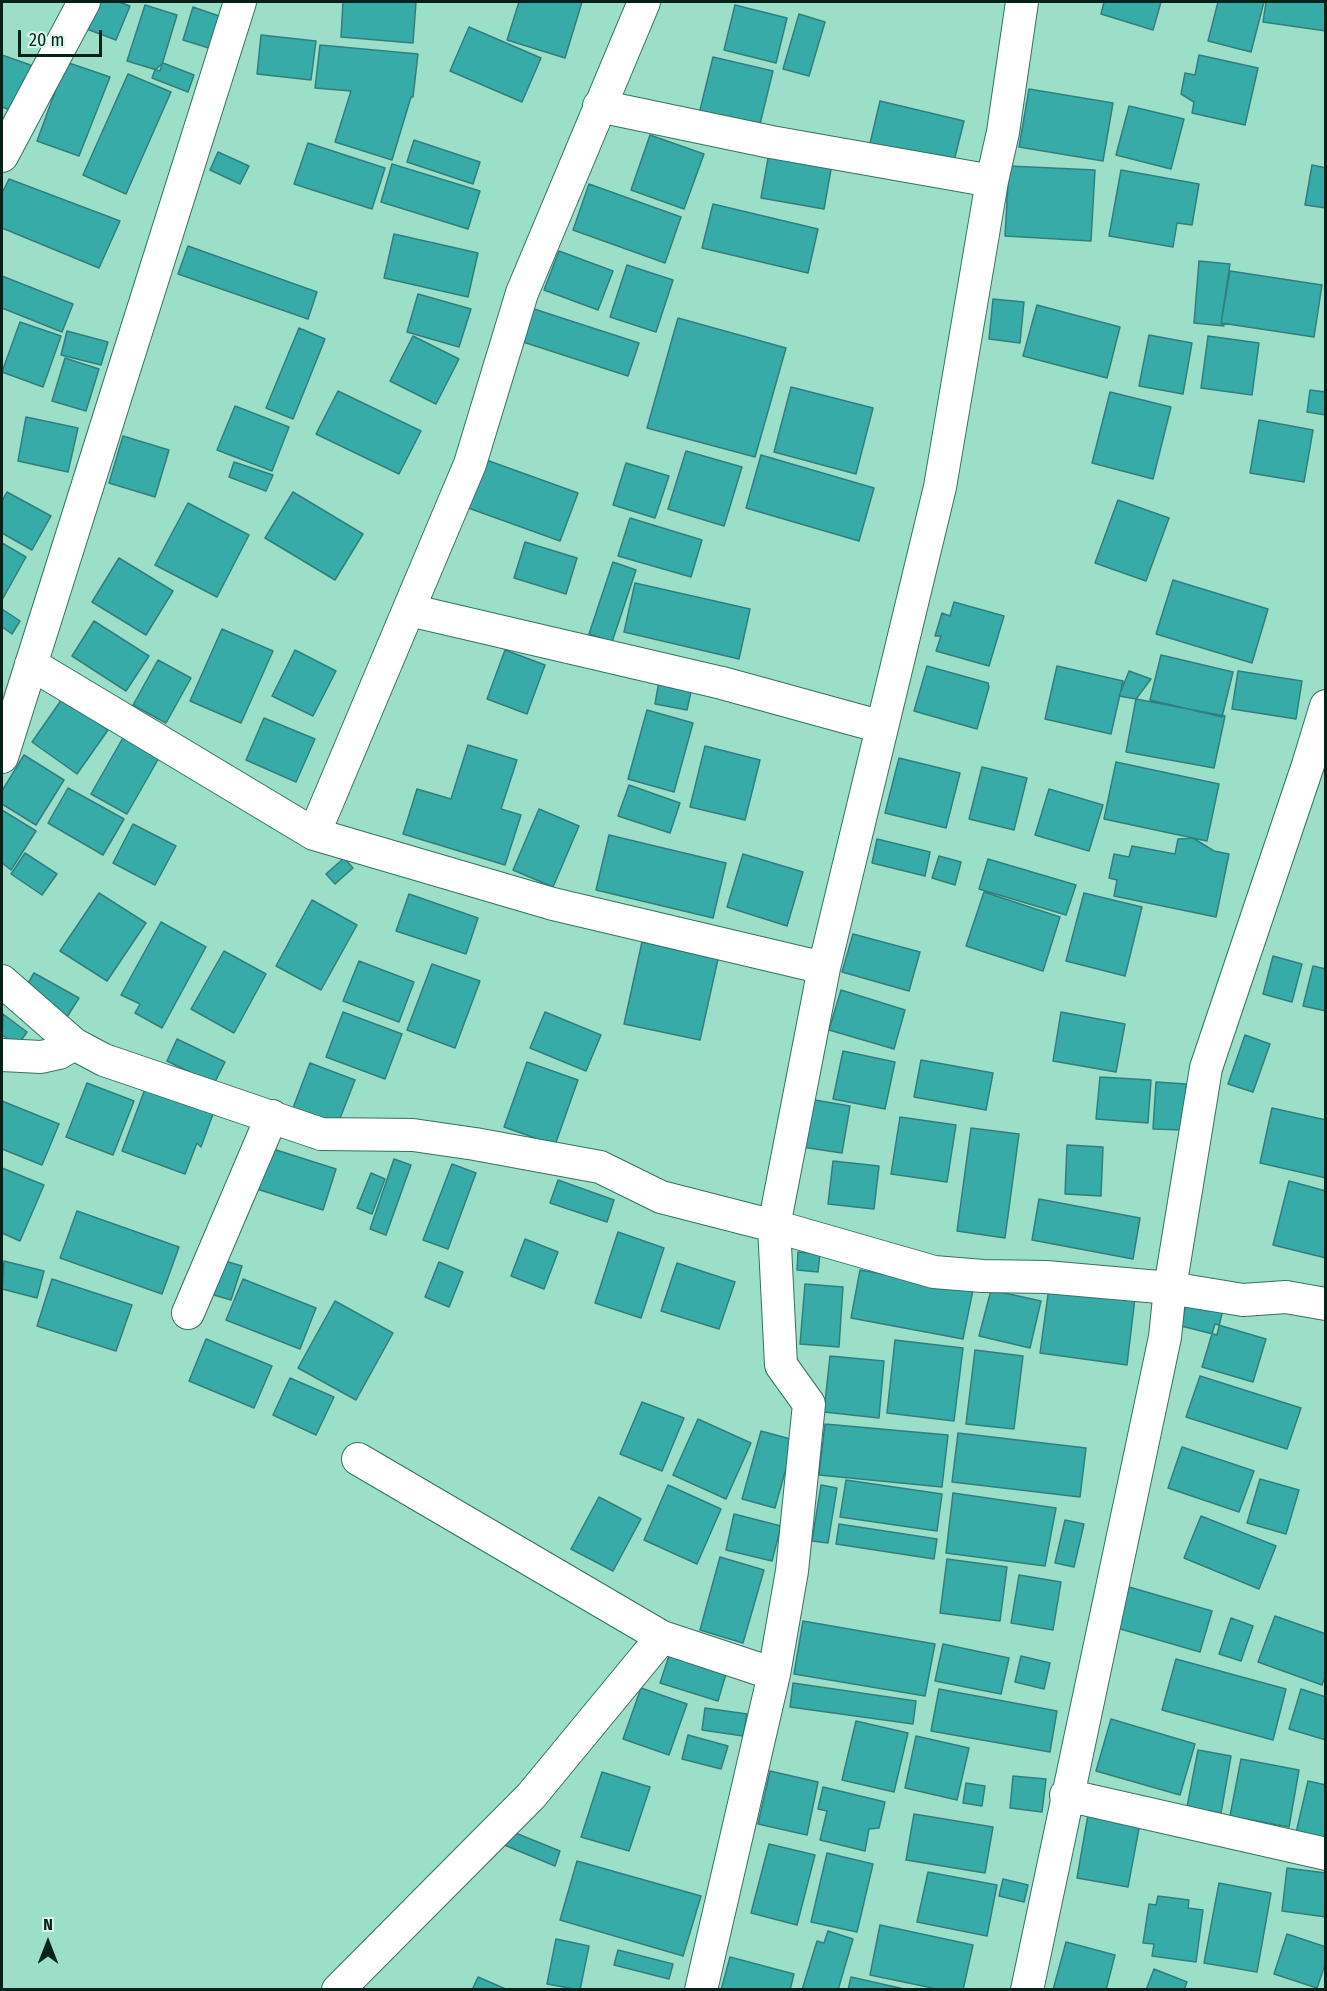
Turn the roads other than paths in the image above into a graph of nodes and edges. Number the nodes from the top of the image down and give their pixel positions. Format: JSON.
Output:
{"nodes":[{"id":1,"x":84,"y":2,"type":"edge"},
{"id":2,"x":240,"y":2,"type":"edge"},
{"id":3,"x":644,"y":2,"type":"edge"},
{"id":4,"x":1022,"y":2,"type":"edge"},
{"id":5,"x":599,"y":106,"type":"junction"},
{"id":6,"x":2,"y":156,"type":"edge"},
{"id":7,"x":992,"y":181,"type":"junction"},
{"id":8,"x":409,"y":610,"type":"junction"},
{"id":9,"x":31,"y":664,"type":"junction"},
{"id":10,"x":1326,"y":706,"type":"edge"},
{"id":11,"x":882,"y":727,"type":"junction"},
{"id":12,"x":2,"y":757,"type":"edge"},
{"id":13,"x":1317,"y":766,"type":"edge"},
{"id":14,"x":314,"y":834,"type":"junction"},
{"id":15,"x":824,"y":968,"type":"junction"},
{"id":16,"x":2,"y":981,"type":"edge"},
{"id":17,"x":74,"y":1044,"type":"junction"},
{"id":18,"x":2,"y":1055,"type":"edge"},
{"id":19,"x":272,"y":1116,"type":"junction"},
{"id":20,"x":774,"y":1226,"type":"junction"},
{"id":21,"x":1170,"y":1288,"type":"junction"},
{"id":22,"x":1326,"y":1304,"type":"edge"},
{"id":23,"x":188,"y":1312,"type":"dead end"},
{"id":24,"x":358,"y":1459,"type":"dead end"},
{"id":25,"x":662,"y":1637,"type":"junction"},
{"id":26,"x":774,"y":1674,"type":"junction"},
{"id":27,"x":1066,"y":1795,"type":"junction"},
{"id":28,"x":1326,"y":1854,"type":"edge"},
{"id":29,"x":338,"y":1989,"type":"edge"},
{"id":30,"x":701,"y":1989,"type":"edge"},
{"id":31,"x":1027,"y":1989,"type":"edge"}],
"edges":[{"from":1,"to":6,"type":"street"},
{"from":2,"to":9,"type":"street"},
{"from":3,"to":5,"type":"street"},
{"from":4,"to":7,"type":"street"},
{"from":5,"to":7,"type":"street"},
{"from":5,"to":8,"type":"street"},
{"from":7,"to":11,"type":"street"},
{"from":8,"to":11,"type":"street"},
{"from":8,"to":14,"type":"street"},
{"from":9,"to":12,"type":"street"},
{"from":9,"to":14,"type":"street"},
{"from":10,"to":13,"type":"street"},
{"from":11,"to":15,"type":"street"},
{"from":13,"to":21,"type":"street"},
{"from":14,"to":15,"type":"street"},
{"from":15,"to":20,"type":"street"},
{"from":16,"to":17,"type":"street"},
{"from":17,"to":18,"type":"street"},
{"from":17,"to":19,"type":"street"},
{"from":19,"to":20,"type":"street"},
{"from":19,"to":23,"type":"street"},
{"from":20,"to":21,"type":"street"},
{"from":20,"to":26,"type":"street"},
{"from":21,"to":22,"type":"street"},
{"from":21,"to":27,"type":"street"},
{"from":24,"to":25,"type":"street"},
{"from":25,"to":26,"type":"street"},
{"from":25,"to":29,"type":"street"},
{"from":26,"to":30,"type":"street"},
{"from":27,"to":28,"type":"street"},
{"from":27,"to":31,"type":"street"}]}
